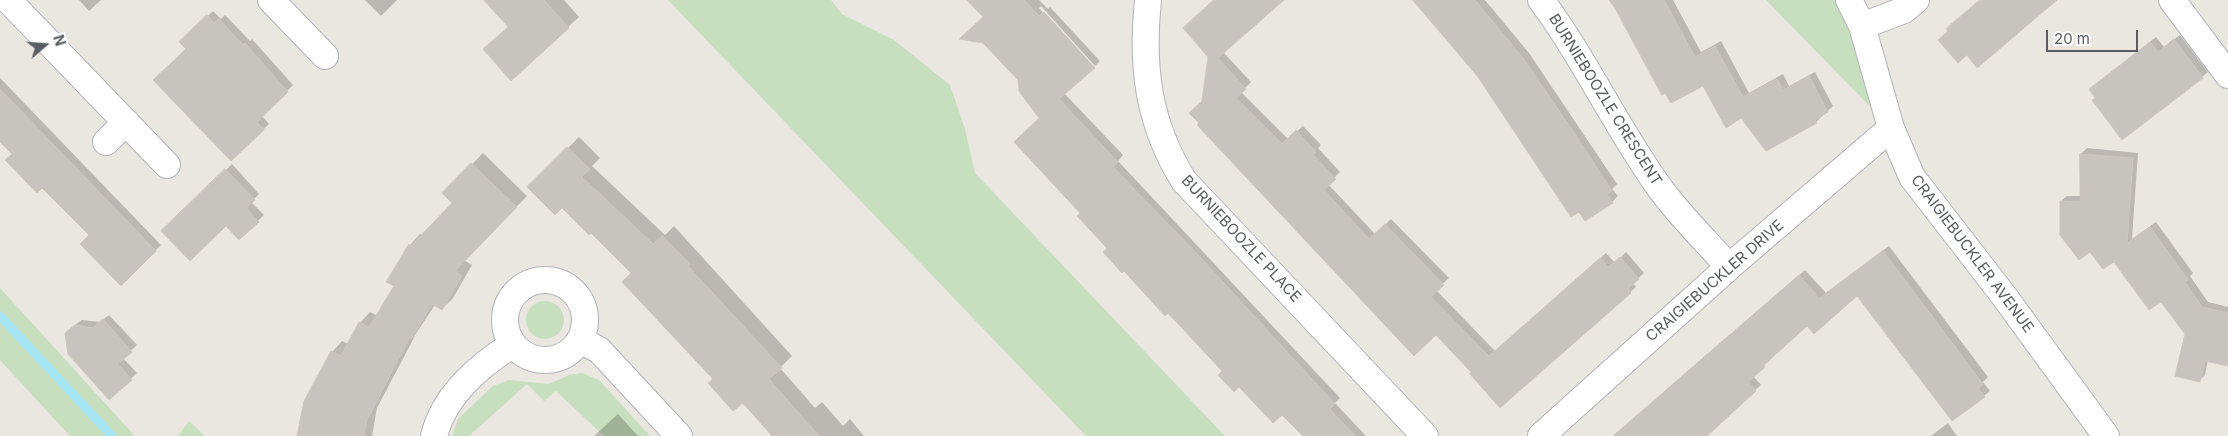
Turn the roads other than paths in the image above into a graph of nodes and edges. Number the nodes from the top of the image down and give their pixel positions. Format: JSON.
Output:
{"nodes":[{"id":1,"x":8,"y":0,"type":"edge"},
{"id":2,"x":271,"y":0,"type":"edge"},
{"id":3,"x":1148,"y":0,"type":"edge"},
{"id":4,"x":1542,"y":0,"type":"edge"},
{"id":5,"x":1849,"y":0,"type":"edge"},
{"id":6,"x":1916,"y":0,"type":"edge"},
{"id":7,"x":2172,"y":0,"type":"edge"},
{"id":8,"x":1862,"y":26,"type":"junction"},
{"id":9,"x":325,"y":56,"type":"dead end"},
{"id":10,"x":2228,"y":75,"type":"edge"},
{"id":11,"x":126,"y":122,"type":"junction"},
{"id":12,"x":1891,"y":128,"type":"junction"},
{"id":13,"x":106,"y":142,"type":"dead end"},
{"id":14,"x":167,"y":165,"type":"dead end"},
{"id":15,"x":1729,"y":267,"type":"junction"},
{"id":16,"x":580,"y":340,"type":"junction"},
{"id":17,"x":513,"y":344,"type":"junction"},
{"id":18,"x":2097,"y":433,"type":"edge"},
{"id":19,"x":434,"y":436,"type":"edge"},
{"id":20,"x":679,"y":436,"type":"edge"},
{"id":21,"x":1425,"y":436,"type":"edge"},
{"id":22,"x":1541,"y":436,"type":"edge"}],
"edges":[{"from":1,"to":11,"type":"street"},
{"from":2,"to":9,"type":"street"},
{"from":3,"to":21,"type":"street","name":"BURNIEBOOZLE PLACE"},
{"from":4,"to":15,"type":"street","name":"BURNIEBOOZLE CRESCENT"},
{"from":5,"to":8,"type":"street","name":"CRAIGIEBUCKLER AVENUE"},
{"from":6,"to":8,"type":"street"},
{"from":7,"to":10,"type":"street"},
{"from":8,"to":12,"type":"street","name":"CRAIGIEBUCKLER AVENUE"},
{"from":11,"to":13,"type":"street"},
{"from":11,"to":14,"type":"street"},
{"from":12,"to":15,"type":"street","name":"CRAIGIEBUCKLER DRIVE"},
{"from":12,"to":18,"type":"street","name":"CRAIGIEBUCKLER AVENUE"},
{"from":15,"to":22,"type":"street","name":"CRAIGIEBUCKLER DRIVE"},
{"from":16,"to":17,"type":"street"},
{"from":16,"to":17,"type":"street"},
{"from":16,"to":20,"type":"street"},
{"from":17,"to":19,"type":"street"}]}
